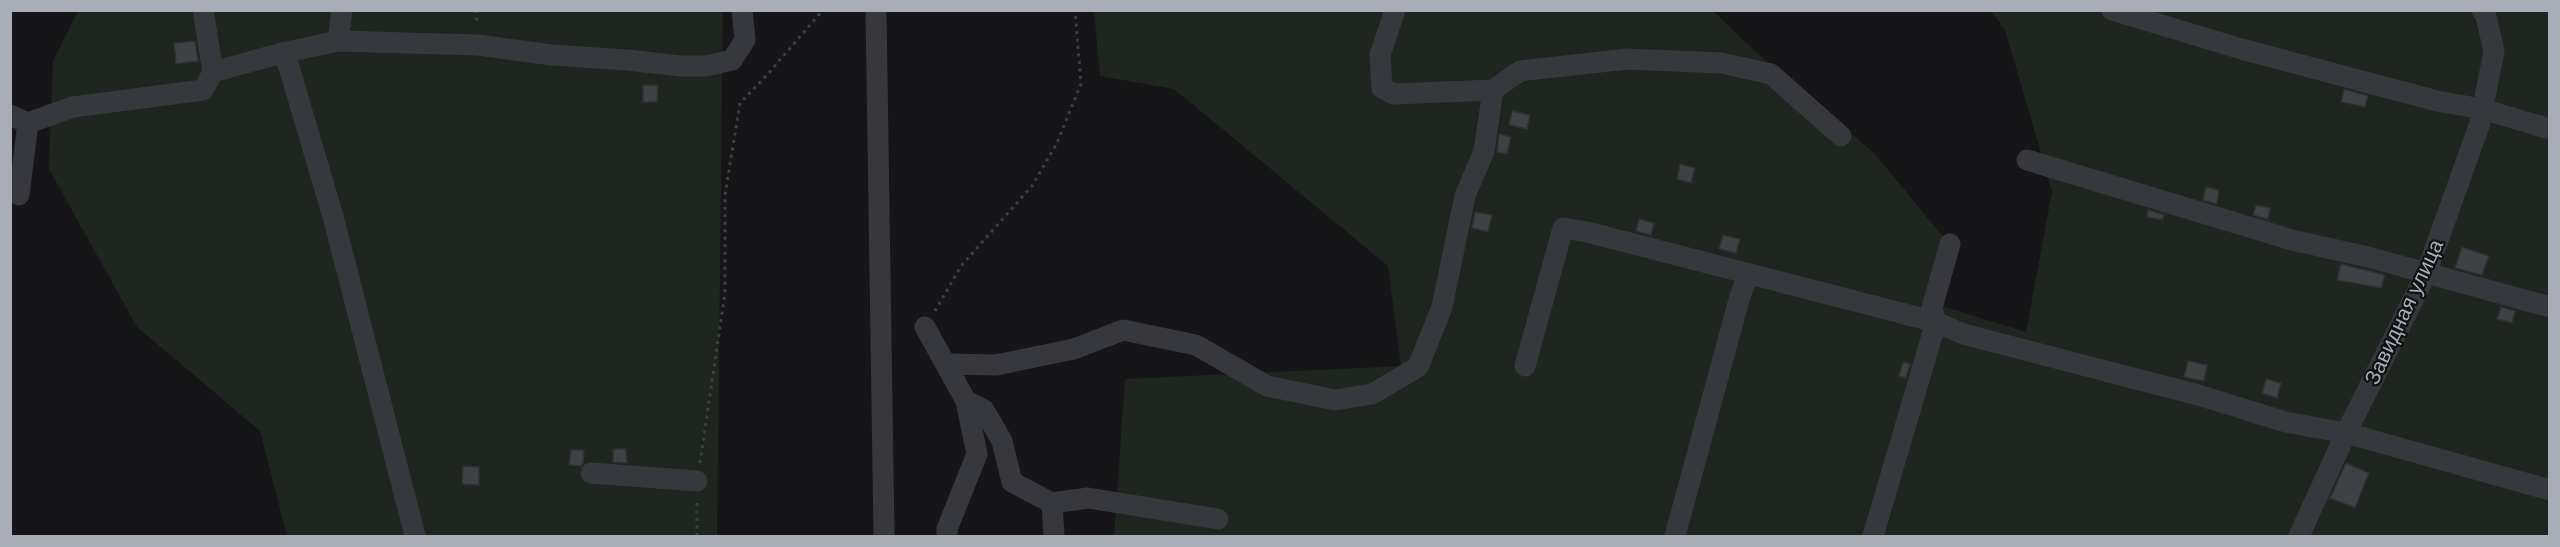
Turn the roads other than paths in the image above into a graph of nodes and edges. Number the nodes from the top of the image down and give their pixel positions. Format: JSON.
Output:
{"nodes":[{"id":1,"x":203,"y":10,"type":"edge"},
{"id":2,"x":342,"y":10,"type":"edge"},
{"id":3,"x":742,"y":10,"type":"edge"},
{"id":4,"x":876,"y":10,"type":"edge"},
{"id":5,"x":1395,"y":10,"type":"edge"},
{"id":6,"x":2112,"y":10,"type":"edge"},
{"id":7,"x":2482,"y":10,"type":"edge"},
{"id":8,"x":338,"y":41,"type":"junction"},
{"id":9,"x":282,"y":53,"type":"junction"},
{"id":10,"x":213,"y":72,"type":"junction"},
{"id":11,"x":1493,"y":90,"type":"junction"},
{"id":12,"x":2482,"y":109,"type":"junction"},
{"id":13,"x":19,"y":119,"type":"edge"},
{"id":14,"x":2550,"y":129,"type":"edge"},
{"id":15,"x":1841,"y":136,"type":"dead end"},
{"id":16,"x":2027,"y":160,"type":"dead end"},
{"id":17,"x":19,"y":195,"type":"dead end"},
{"id":18,"x":1950,"y":244,"type":"dead end"},
{"id":19,"x":1749,"y":274,"type":"junction"},
{"id":20,"x":2426,"y":274,"type":"junction"},
{"id":21,"x":2550,"y":307,"type":"edge"},
{"id":22,"x":1936,"y":322,"type":"junction"},
{"id":23,"x":925,"y":327,"type":"road end"},
{"id":24,"x":946,"y":364,"type":"junction"},
{"id":25,"x":1525,"y":366,"type":"dead end"},
{"id":26,"x":966,"y":401,"type":"junction"},
{"id":27,"x":2346,"y":433,"type":"junction"},
{"id":28,"x":591,"y":473,"type":"dead end"},
{"id":29,"x":697,"y":481,"type":"road end"},
{"id":30,"x":2550,"y":490,"type":"edge"},
{"id":31,"x":1052,"y":502,"type":"junction"},
{"id":32,"x":1218,"y":519,"type":"dead end"},
{"id":33,"x":415,"y":537,"type":"edge"},
{"id":34,"x":884,"y":537,"type":"edge"},
{"id":35,"x":947,"y":537,"type":"edge"},
{"id":36,"x":1054,"y":537,"type":"edge"},
{"id":37,"x":1675,"y":537,"type":"edge"},
{"id":38,"x":1873,"y":537,"type":"edge"},
{"id":39,"x":2299,"y":537,"type":"edge"}],
"edges":[{"from":1,"to":10,"type":"street"},
{"from":2,"to":8,"type":"street"},
{"from":3,"to":8,"type":"street"},
{"from":4,"to":34,"type":"street"},
{"from":5,"to":11,"type":"street"},
{"from":6,"to":12,"type":"street"},
{"from":7,"to":12,"type":"street","name":"Завидная улица"},
{"from":8,"to":9,"type":"street"},
{"from":9,"to":10,"type":"street"},
{"from":9,"to":33,"type":"street"},
{"from":10,"to":13,"type":"street"},
{"from":11,"to":15,"type":"street"},
{"from":11,"to":24,"type":"street"},
{"from":12,"to":14,"type":"street"},
{"from":12,"to":20,"type":"street","name":"Завидная улица"},
{"from":13,"to":17,"type":"street"},
{"from":16,"to":20,"type":"street"},
{"from":18,"to":22,"type":"street"},
{"from":19,"to":22,"type":"street"},
{"from":19,"to":25,"type":"street"},
{"from":19,"to":37,"type":"street"},
{"from":20,"to":21,"type":"street"},
{"from":20,"to":27,"type":"street","name":"Завидная улица"},
{"from":22,"to":27,"type":"street"},
{"from":22,"to":38,"type":"street"},
{"from":23,"to":24,"type":"street"},
{"from":24,"to":26,"type":"street"},
{"from":26,"to":31,"type":"street"},
{"from":26,"to":35,"type":"street"},
{"from":27,"to":30,"type":"street"},
{"from":27,"to":39,"type":"street","name":"Завидная улица"},
{"from":28,"to":29,"type":"street"},
{"from":31,"to":32,"type":"street"},
{"from":31,"to":36,"type":"street"}]}
